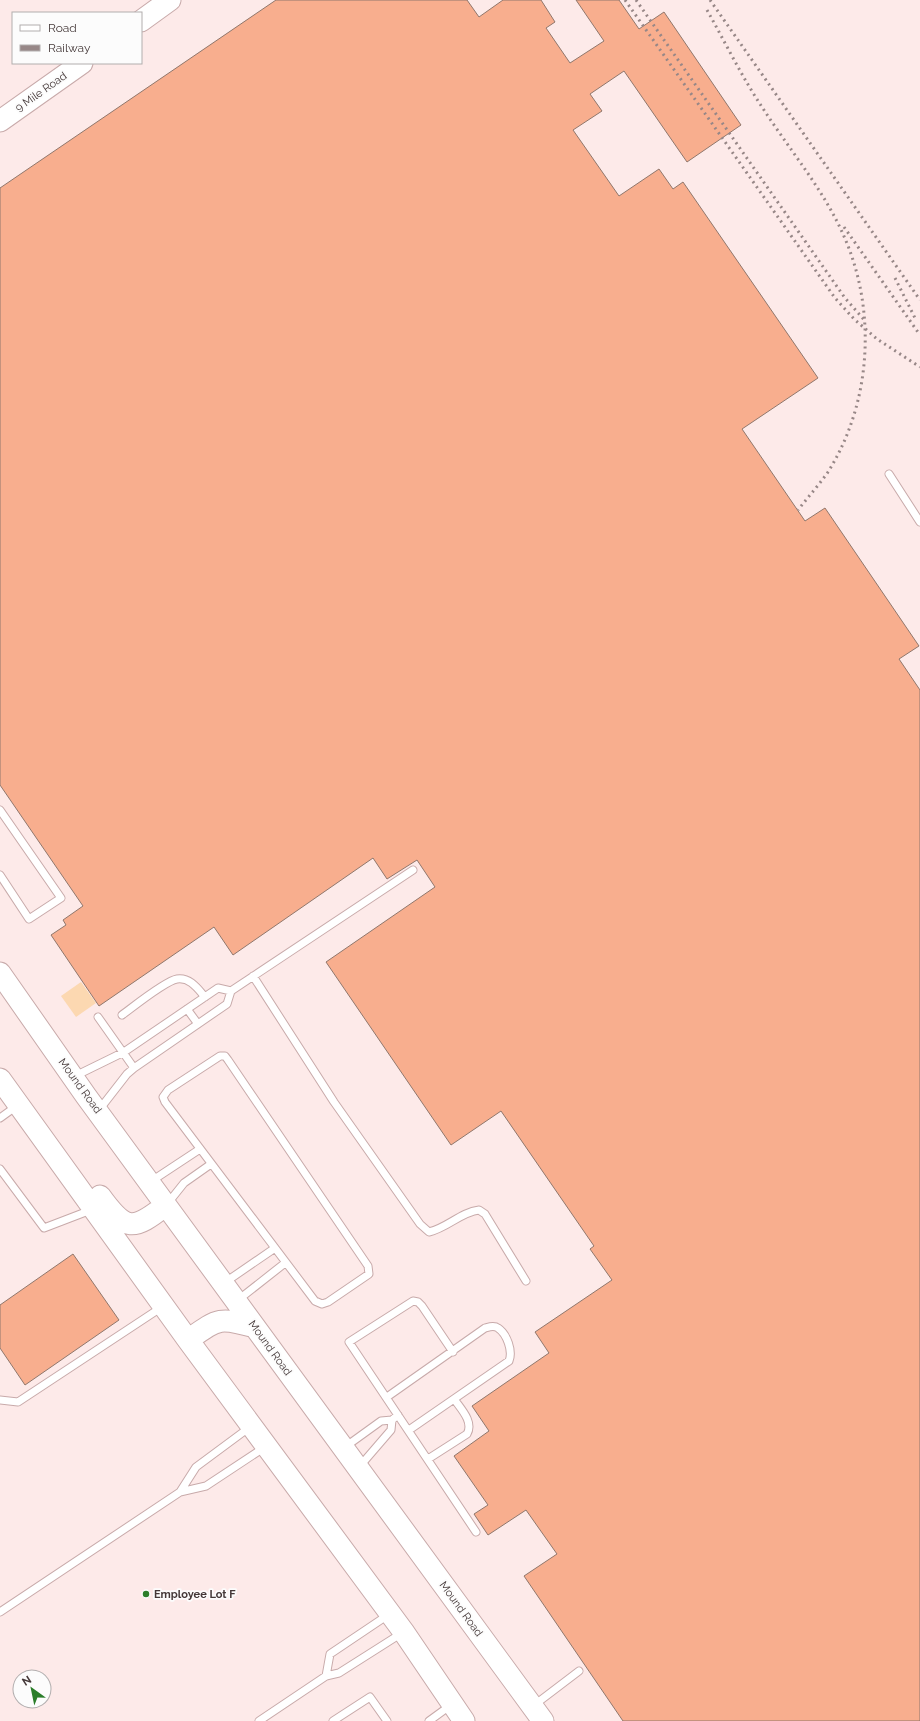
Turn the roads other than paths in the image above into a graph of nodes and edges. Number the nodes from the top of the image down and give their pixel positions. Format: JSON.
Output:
{"nodes":[{"id":1,"x":170,"y":0,"type":"edge"},
{"id":2,"x":142,"y":20,"type":"edge"},
{"id":3,"x":81,"y":64,"type":"edge"},
{"id":4,"x":0,"y":121,"type":"edge"},
{"id":5,"x":889,"y":474,"type":"dead end"},
{"id":6,"x":920,"y":522,"type":"edge"},
{"id":7,"x":0,"y":810,"type":"edge"},
{"id":8,"x":413,"y":870,"type":"dead end"},
{"id":9,"x":0,"y":875,"type":"edge"},
{"id":10,"x":0,"y":973,"type":"edge"},
{"id":11,"x":253,"y":976,"type":"junction"},
{"id":12,"x":231,"y":991,"type":"junction"},
{"id":13,"x":205,"y":997,"type":"junction"},
{"id":14,"x":187,"y":1009,"type":"junction"},
{"id":15,"x":122,"y":1015,"type":"dead end"},
{"id":16,"x":98,"y":1017,"type":"dead end"},
{"id":17,"x":198,"y":1024,"type":"junction"},
{"id":18,"x":124,"y":1052,"type":"junction"},
{"id":19,"x":0,"y":1064,"type":"edge"},
{"id":20,"x":134,"y":1068,"type":"junction"},
{"id":21,"x":73,"y":1077,"type":"junction"},
{"id":22,"x":0,"y":1079,"type":"edge"},
{"id":23,"x":18,"y":1105,"type":"junction"},
{"id":24,"x":98,"y":1111,"type":"junction"},
{"id":25,"x":0,"y":1118,"type":"edge"},
{"id":26,"x":200,"y":1149,"type":"junction"},
{"id":27,"x":211,"y":1164,"type":"junction"},
{"id":28,"x":0,"y":1169,"type":"edge"},
{"id":29,"x":149,"y":1182,"type":"junction"},
{"id":30,"x":166,"y":1205,"type":"junction"},
{"id":31,"x":94,"y":1209,"type":"junction"},
{"id":32,"x":275,"y":1248,"type":"junction"},
{"id":33,"x":286,"y":1263,"type":"junction"},
{"id":34,"x":526,"y":1281,"type":"dead end"},
{"id":35,"x":223,"y":1284,"type":"junction"},
{"id":36,"x":236,"y":1302,"type":"junction"},
{"id":37,"x":164,"y":1306,"type":"junction"},
{"id":38,"x":255,"y":1327,"type":"junction"},
{"id":39,"x":188,"y":1340,"type":"junction"},
{"id":40,"x":452,"y":1352,"type":"junction"},
{"id":41,"x":387,"y":1397,"type":"junction"},
{"id":42,"x":454,"y":1399,"type":"junction"},
{"id":43,"x":0,"y":1400,"type":"edge"},
{"id":44,"x":398,"y":1415,"type":"junction"},
{"id":45,"x":392,"y":1420,"type":"junction"},
{"id":46,"x":252,"y":1426,"type":"junction"},
{"id":47,"x":409,"y":1430,"type":"junction"},
{"id":48,"x":266,"y":1446,"type":"junction"},
{"id":49,"x":344,"y":1448,"type":"junction"},
{"id":50,"x":428,"y":1459,"type":"junction"},
{"id":51,"x":358,"y":1468,"type":"junction"},
{"id":52,"x":180,"y":1492,"type":"junction"},
{"id":53,"x":476,"y":1532,"type":"dead end"},
{"id":54,"x":0,"y":1612,"type":"edge"},
{"id":55,"x":390,"y":1613,"type":"junction"},
{"id":56,"x":403,"y":1631,"type":"junction"},
{"id":57,"x":579,"y":1671,"type":"dead end"},
{"id":58,"x":326,"y":1676,"type":"junction"},
{"id":59,"x":453,"y":1704,"type":"junction"},
{"id":60,"x":537,"y":1714,"type":"edge"},
{"id":61,"x":259,"y":1721,"type":"edge"},
{"id":62,"x":333,"y":1721,"type":"edge"},
{"id":63,"x":387,"y":1721,"type":"edge"},
{"id":64,"x":429,"y":1721,"type":"edge"},
{"id":65,"x":464,"y":1721,"type":"edge"}],
"edges":[{"from":1,"to":2,"type":"main road"},
{"from":3,"to":4,"type":"main road","name":"9 Mile Road"},
{"from":5,"to":6,"type":"lane"},
{"from":7,"to":9,"type":"lane"},
{"from":8,"to":11,"type":"lane"},
{"from":10,"to":21,"type":"main road","name":"Mound Road"},
{"from":11,"to":12,"type":"lane"},
{"from":11,"to":34,"type":"lane"},
{"from":12,"to":13,"type":"lane"},
{"from":12,"to":17,"type":"lane"},
{"from":13,"to":14,"type":"lane"},
{"from":13,"to":15,"type":"lane"},
{"from":14,"to":17,"type":"lane"},
{"from":14,"to":18,"type":"lane"},
{"from":16,"to":18,"type":"lane"},
{"from":17,"to":20,"type":"lane"},
{"from":18,"to":20,"type":"lane"},
{"from":18,"to":21,"type":"lane"},
{"from":19,"to":30,"type":"main road"},
{"from":20,"to":24,"type":"lane"},
{"from":21,"to":24,"type":"main road","name":"Mound Road"},
{"from":22,"to":23,"type":"main road"},
{"from":23,"to":25,"type":"lane"},
{"from":23,"to":31,"type":"main road"},
{"from":24,"to":29,"type":"main road","name":"Mound Road"},
{"from":26,"to":27,"type":"lane"},
{"from":26,"to":29,"type":"lane"},
{"from":26,"to":33,"type":"lane"},
{"from":27,"to":30,"type":"lane"},
{"from":27,"to":32,"type":"lane"},
{"from":28,"to":31,"type":"lane"},
{"from":29,"to":30,"type":"main road","name":"Mound Road"},
{"from":30,"to":35,"type":"main road","name":"Mound Road"},
{"from":31,"to":37,"type":"main road"},
{"from":32,"to":33,"type":"lane"},
{"from":32,"to":35,"type":"lane"},
{"from":33,"to":36,"type":"lane"},
{"from":35,"to":36,"type":"main road","name":"Mound Road"},
{"from":36,"to":38,"type":"main road","name":"Mound Road"},
{"from":37,"to":39,"type":"main road"},
{"from":37,"to":43,"type":"lane"},
{"from":38,"to":39,"type":"main road"},
{"from":38,"to":49,"type":"main road","name":"Mound Road"},
{"from":39,"to":46,"type":"main road"},
{"from":40,"to":41,"type":"lane"},
{"from":40,"to":41,"type":"lane"},
{"from":40,"to":42,"type":"lane"},
{"from":41,"to":44,"type":"lane"},
{"from":42,"to":47,"type":"lane"},
{"from":42,"to":50,"type":"lane"},
{"from":44,"to":45,"type":"lane"},
{"from":44,"to":47,"type":"lane"},
{"from":45,"to":49,"type":"lane"},
{"from":45,"to":51,"type":"lane"},
{"from":46,"to":48,"type":"main road"},
{"from":46,"to":52,"type":"lane"},
{"from":47,"to":50,"type":"lane"},
{"from":48,"to":52,"type":"lane"},
{"from":48,"to":55,"type":"main road"},
{"from":49,"to":51,"type":"main road","name":"Mound Road"},
{"from":50,"to":53,"type":"lane"},
{"from":51,"to":60,"type":"main road","name":"Mound Road"},
{"from":52,"to":54,"type":"lane"},
{"from":55,"to":56,"type":"main road"},
{"from":55,"to":58,"type":"lane"},
{"from":56,"to":58,"type":"lane"},
{"from":56,"to":59,"type":"main road"},
{"from":57,"to":60,"type":"lane"},
{"from":58,"to":61,"type":"lane"},
{"from":59,"to":64,"type":"lane"},
{"from":59,"to":65,"type":"main road"},
{"from":62,"to":63,"type":"lane"}]}
